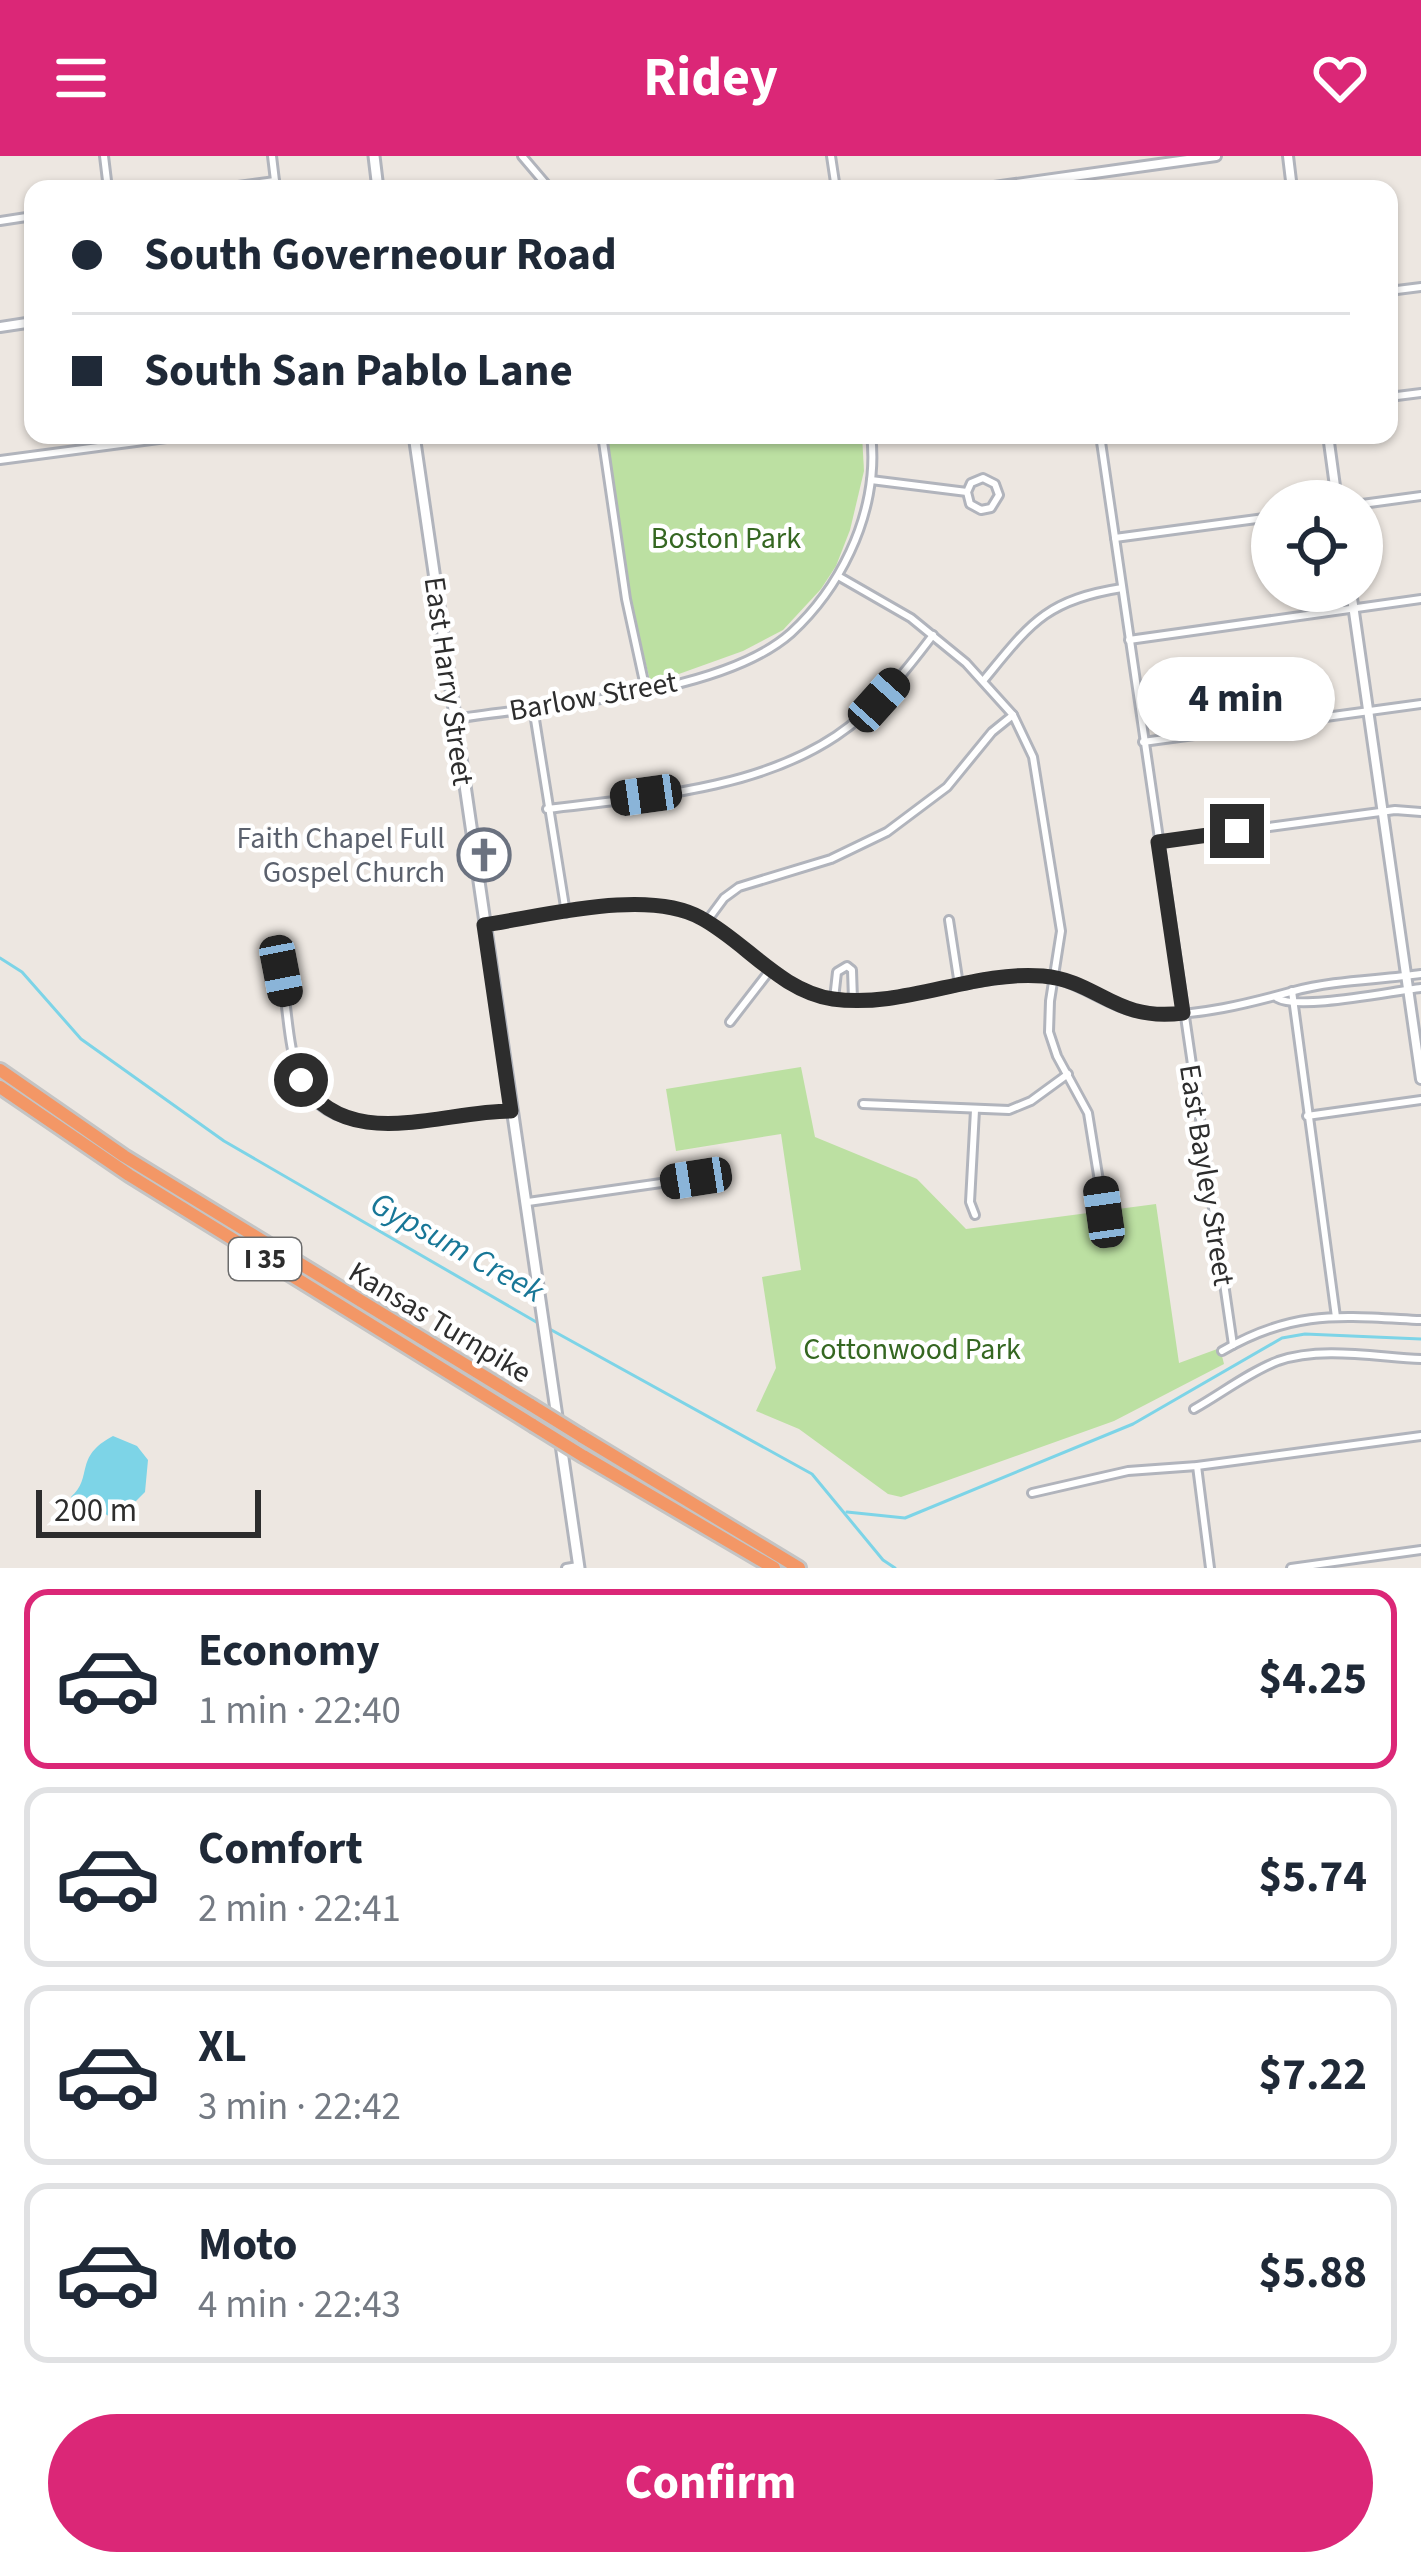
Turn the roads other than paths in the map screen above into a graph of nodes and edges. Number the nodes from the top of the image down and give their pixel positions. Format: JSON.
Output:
{"nodes":[{"id":1,"x":522,"y":156,"type":"edge"},
{"id":2,"x":1110,"y":156,"type":"edge"},
{"id":3,"x":1216,"y":156,"type":"edge"},
{"id":4,"x":1112,"y":170,"type":"junction"},
{"id":5,"x":1063,"y":177,"type":"junction"},
{"id":6,"x":542,"y":180,"type":"edge"},
{"id":7,"x":1042,"y":180,"type":"edge"},
{"id":8,"x":1063,"y":180,"type":"edge"},
{"id":9,"x":102,"y":444,"type":"edge"},
{"id":10,"x":415,"y":444,"type":"edge"},
{"id":11,"x":603,"y":444,"type":"edge"},
{"id":12,"x":871,"y":444,"type":"edge"},
{"id":13,"x":1101,"y":444,"type":"edge"},
{"id":14,"x":1329,"y":444,"type":"edge"},
{"id":15,"x":0,"y":460,"type":"edge"},
{"id":16,"x":871,"y":480,"type":"junction"},
{"id":17,"x":1334,"y":480,"type":"edge"},
{"id":18,"x":967,"y":492,"type":"junction"},
{"id":19,"x":1421,"y":496,"type":"edge"},
{"id":20,"x":1383,"y":501,"type":"edge"},
{"id":21,"x":1251,"y":520,"type":"edge"},
{"id":22,"x":1115,"y":538,"type":"junction"},
{"id":23,"x":838,"y":576,"type":"junction"},
{"id":24,"x":1122,"y":588,"type":"junction"},
{"id":25,"x":1421,"y":599,"type":"edge"},
{"id":26,"x":1383,"y":604,"type":"edge"},
{"id":27,"x":1325,"y":612,"type":"edge"},
{"id":28,"x":1354,"y":612,"type":"edge"},
{"id":29,"x":933,"y":635,"type":"junction"},
{"id":30,"x":1129,"y":640,"type":"junction"},
{"id":31,"x":983,"y":681,"type":"junction"},
{"id":32,"x":646,"y":692,"type":"junction"},
{"id":33,"x":1421,"y":704,"type":"edge"},
{"id":34,"x":533,"y":707,"type":"junction"},
{"id":35,"x":1368,"y":711,"type":"junction"},
{"id":36,"x":1013,"y":716,"type":"junction"},
{"id":37,"x":454,"y":719,"type":"junction"},
{"id":38,"x":1143,"y":742,"type":"junction"},
{"id":39,"x":547,"y":808,"type":"junction"},
{"id":40,"x":1382,"y":812,"type":"junction"},
{"id":41,"x":1421,"y":812,"type":"edge"},
{"id":42,"x":1158,"y":842,"type":"junction"},
{"id":43,"x":566,"y":913,"type":"junction"},
{"id":44,"x":949,"y":920,"type":"dead end"},
{"id":45,"x":707,"y":921,"type":"junction"},
{"id":46,"x":484,"y":925,"type":"junction"},
{"id":47,"x":268,"y":962,"type":"dead end"},
{"id":48,"x":772,"y":969,"type":"junction"},
{"id":49,"x":1421,"y":974,"type":"edge"},
{"id":50,"x":1406,"y":976,"type":"junction"},
{"id":51,"x":1054,"y":977,"type":"junction"},
{"id":52,"x":959,"y":985,"type":"junction"},
{"id":53,"x":1421,"y":988,"type":"edge"},
{"id":54,"x":1408,"y":989,"type":"junction"},
{"id":55,"x":1292,"y":992,"type":"junction"},
{"id":56,"x":1277,"y":998,"type":"junction"},
{"id":57,"x":834,"y":999,"type":"junction"},
{"id":58,"x":853,"y":1000,"type":"junction"},
{"id":59,"x":1293,"y":1002,"type":"junction"},
{"id":60,"x":1183,"y":1013,"type":"junction"},
{"id":61,"x":730,"y":1022,"type":"dead end"},
{"id":62,"x":0,"y":1070,"type":"edge"},
{"id":63,"x":1068,"y":1075,"type":"junction"},
{"id":64,"x":1421,"y":1079,"type":"edge"},
{"id":65,"x":0,"y":1087,"type":"edge"},
{"id":66,"x":1421,"y":1100,"type":"edge"},
{"id":67,"x":863,"y":1104,"type":"dead end"},
{"id":68,"x":975,"y":1110,"type":"junction"},
{"id":69,"x":511,"y":1111,"type":"junction"},
{"id":70,"x":1307,"y":1116,"type":"junction"},
{"id":71,"x":696,"y":1178,"type":"dead end"},
{"id":72,"x":524,"y":1202,"type":"junction"},
{"id":73,"x":1104,"y":1212,"type":"dead end"},
{"id":74,"x":975,"y":1215,"type":"dead end"},
{"id":75,"x":1336,"y":1317,"type":"junction"},
{"id":76,"x":1421,"y":1320,"type":"edge"},
{"id":77,"x":1233,"y":1345,"type":"junction"},
{"id":78,"x":1222,"y":1351,"type":"dead end"},
{"id":79,"x":1421,"y":1359,"type":"edge"},
{"id":80,"x":1194,"y":1409,"type":"dead end"},
{"id":81,"x":1421,"y":1436,"type":"edge"},
{"id":82,"x":1197,"y":1466,"type":"junction"},
{"id":83,"x":1032,"y":1493,"type":"dead end"},
{"id":84,"x":1421,"y":1550,"type":"edge"},
{"id":85,"x":574,"y":1568,"type":"edge"},
{"id":86,"x":774,"y":1568,"type":"edge"},
{"id":87,"x":800,"y":1568,"type":"edge"},
{"id":88,"x":1210,"y":1568,"type":"edge"},
{"id":89,"x":1291,"y":1568,"type":"edge"}],
"edges":[{"from":1,"to":6,"type":"street"},
{"from":2,"to":4,"type":"street"},
{"from":3,"to":4,"type":"street"},
{"from":4,"to":5,"type":"street"},
{"from":5,"to":7,"type":"street"},
{"from":5,"to":8,"type":"street"},
{"from":9,"to":15,"type":"street"},
{"from":10,"to":37,"type":"main road","name":"East Harry Street"},
{"from":11,"to":32,"type":"street"},
{"from":12,"to":16,"type":"street","name":"Barlow Street"},
{"from":13,"to":22,"type":"street","name":"East Bayley Street"},
{"from":14,"to":17,"type":"street"},
{"from":16,"to":18,"type":"street"},
{"from":16,"to":23,"type":"street","name":"Barlow Street"},
{"from":18,"to":18,"type":"street"},
{"from":19,"to":20,"type":"street"},
{"from":21,"to":22,"type":"street"},
{"from":22,"to":24,"type":"street","name":"East Bayley Street"},
{"from":23,"to":29,"type":"street"},
{"from":23,"to":32,"type":"street","name":"Barlow Street"},
{"from":24,"to":30,"type":"street","name":"East Bayley Street"},
{"from":24,"to":31,"type":"street"},
{"from":25,"to":26,"type":"street"},
{"from":27,"to":30,"type":"street"},
{"from":28,"to":35,"type":"street"},
{"from":29,"to":31,"type":"street"},
{"from":29,"to":39,"type":"street"},
{"from":30,"to":38,"type":"street","name":"East Bayley Street"},
{"from":31,"to":36,"type":"street"},
{"from":32,"to":34,"type":"street","name":"Barlow Street"},
{"from":33,"to":35,"type":"street"},
{"from":34,"to":37,"type":"street","name":"Barlow Street"},
{"from":34,"to":39,"type":"street"},
{"from":35,"to":38,"type":"street"},
{"from":35,"to":40,"type":"street"},
{"from":36,"to":45,"type":"street"},
{"from":36,"to":51,"type":"street"},
{"from":37,"to":46,"type":"main road","name":"East Harry Street"},
{"from":38,"to":42,"type":"street","name":"East Bayley Street"},
{"from":39,"to":43,"type":"street"},
{"from":40,"to":41,"type":"street"},
{"from":40,"to":42,"type":"street"},
{"from":40,"to":50,"type":"street"},
{"from":42,"to":60,"type":"street","name":"East Bayley Street"},
{"from":43,"to":45,"type":"street"},
{"from":43,"to":46,"type":"street"},
{"from":44,"to":52,"type":"street"},
{"from":45,"to":48,"type":"street"},
{"from":46,"to":69,"type":"main road","name":"East Harry Street"},
{"from":47,"to":69,"type":"street"},
{"from":48,"to":57,"type":"street"},
{"from":48,"to":61,"type":"street"},
{"from":49,"to":50,"type":"street"},
{"from":50,"to":54,"type":"street"},
{"from":50,"to":55,"type":"street"},
{"from":51,"to":52,"type":"street"},
{"from":51,"to":60,"type":"street"},
{"from":51,"to":63,"type":"street"},
{"from":52,"to":58,"type":"street"},
{"from":53,"to":54,"type":"street"},
{"from":54,"to":59,"type":"street"},
{"from":54,"to":64,"type":"street"},
{"from":55,"to":56,"type":"street"},
{"from":55,"to":59,"type":"street"},
{"from":56,"to":59,"type":"street"},
{"from":56,"to":60,"type":"street"},
{"from":57,"to":58,"type":"street"},
{"from":57,"to":58,"type":"street"},
{"from":59,"to":70,"type":"street"},
{"from":60,"to":77,"type":"street","name":"East Bayley Street"},
{"from":62,"to":87,"type":"highway","name":"Kansas Turnpike","number":"I 35","bridge":true},
{"from":63,"to":68,"type":"street"},
{"from":63,"to":73,"type":"street"},
{"from":65,"to":86,"type":"highway","name":"Kansas Turnpike","number":"I 35","bridge":true},
{"from":66,"to":70,"type":"street"},
{"from":67,"to":68,"type":"street"},
{"from":68,"to":74,"type":"street"},
{"from":69,"to":72,"type":"main road","name":"East Harry Street"},
{"from":70,"to":75,"type":"street"},
{"from":71,"to":72,"type":"street"},
{"from":72,"to":85,"type":"main road","name":"East Harry Street"},
{"from":75,"to":76,"type":"street"},
{"from":75,"to":77,"type":"street"},
{"from":77,"to":78,"type":"street"},
{"from":79,"to":80,"type":"street"},
{"from":81,"to":82,"type":"street"},
{"from":82,"to":83,"type":"street"},
{"from":82,"to":88,"type":"street"},
{"from":84,"to":89,"type":"street"}]}
